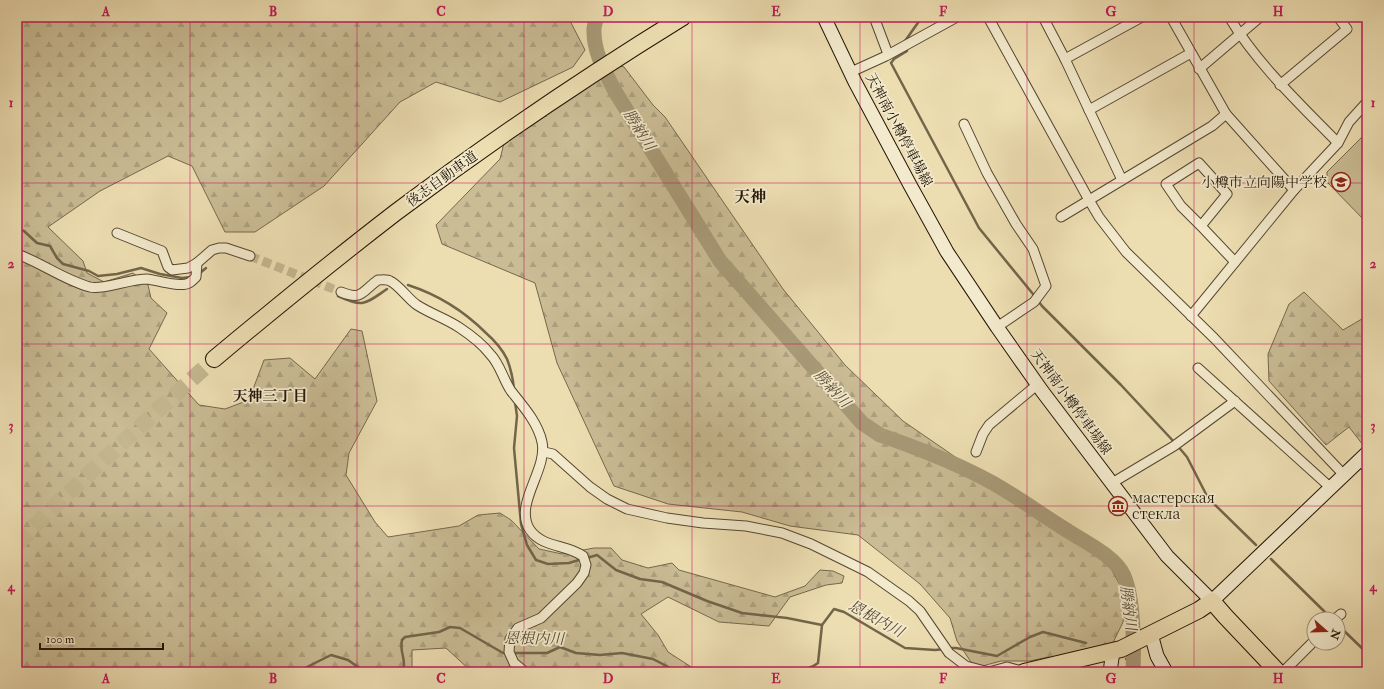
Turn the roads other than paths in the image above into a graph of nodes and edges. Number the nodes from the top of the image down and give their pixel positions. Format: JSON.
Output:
{"nodes":[{"id":1,"x":674,"y":17,"type":"edge"},
{"id":2,"x":683,"y":17,"type":"edge"},
{"id":3,"x":824,"y":17,"type":"edge"},
{"id":4,"x":874,"y":17,"type":"edge"},
{"id":5,"x":957,"y":17,"type":"edge"},
{"id":6,"x":988,"y":17,"type":"edge"},
{"id":7,"x":1142,"y":17,"type":"edge"},
{"id":8,"x":1171,"y":17,"type":"edge"},
{"id":9,"x":1229,"y":17,"type":"edge"},
{"id":10,"x":1260,"y":17,"type":"edge"},
{"id":11,"x":1338,"y":17,"type":"edge"},
{"id":12,"x":1045,"y":18,"type":"edge"},
{"id":13,"x":1240,"y":35,"type":"junction"},
{"id":14,"x":1191,"y":53,"type":"junction"},
{"id":15,"x":888,"y":54,"type":"junction"},
{"id":16,"x":1065,"y":59,"type":"junction"},
{"id":17,"x":1200,"y":69,"type":"junction"},
{"id":18,"x":851,"y":72,"type":"junction"},
{"id":19,"x":1280,"y":85,"type":"junction"},
{"id":20,"x":1367,"y":102,"type":"edge"},
{"id":21,"x":1089,"y":110,"type":"junction"},
{"id":22,"x":1226,"y":114,"type":"junction"},
{"id":23,"x":964,"y":124,"type":"dead end"},
{"id":24,"x":500,"y":134,"type":"junction"},
{"id":25,"x":1338,"y":143,"type":"junction"},
{"id":26,"x":1122,"y":180,"type":"junction"},
{"id":27,"x":1294,"y":190,"type":"junction"},
{"id":28,"x":1089,"y":200,"type":"junction"},
{"id":29,"x":1061,"y":217,"type":"dead end"},
{"id":30,"x":1202,"y":226,"type":"junction"},
{"id":31,"x":117,"y":233,"type":"dead end"},
{"id":32,"x":17,"y":254,"type":"edge"},
{"id":33,"x":250,"y":256,"type":"tunnel mouth"},
{"id":34,"x":1235,"y":262,"type":"junction"},
{"id":35,"x":197,"y":264,"type":"junction"},
{"id":36,"x":341,"y":292,"type":"tunnel mouth"},
{"id":37,"x":1191,"y":316,"type":"junction"},
{"id":38,"x":997,"y":327,"type":"junction"},
{"id":39,"x":213,"y":357,"type":"tunnel mouth"},
{"id":40,"x":1198,"y":368,"type":"dead end"},
{"id":41,"x":1038,"y":384,"type":"junction"},
{"id":42,"x":1235,"y":401,"type":"junction"},
{"id":43,"x":544,"y":452,"type":"junction"},
{"id":44,"x":976,"y":452,"type":"dead end"},
{"id":45,"x":1365,"y":460,"type":"edge"},
{"id":46,"x":1344,"y":475,"type":"junction"},
{"id":47,"x":1112,"y":483,"type":"junction"},
{"id":48,"x":1331,"y":488,"type":"junction"},
{"id":49,"x":1212,"y":601,"type":"junction"},
{"id":50,"x":1149,"y":635,"type":"junction"},
{"id":51,"x":1306,"y":649,"type":"edge"},
{"id":52,"x":1117,"y":650,"type":"junction"},
{"id":53,"x":525,"y":672,"type":"edge"},
{"id":54,"x":1024,"y":672,"type":"edge"},
{"id":55,"x":1110,"y":672,"type":"edge"},
{"id":56,"x":1166,"y":672,"type":"edge"},
{"id":57,"x":1278,"y":672,"type":"edge"},
{"id":58,"x":1284,"y":672,"type":"edge"}],
"edges":[{"from":1,"to":24,"type":"highway","name":"後志自動車道"},
{"from":2,"to":24,"type":"highway","name":"後志自動車道"},
{"from":3,"to":18,"type":"main road","name":"天神南小樽停車場線"},
{"from":4,"to":15,"type":"street"},
{"from":5,"to":15,"type":"street"},
{"from":6,"to":28,"type":"street"},
{"from":7,"to":16,"type":"street"},
{"from":8,"to":14,"type":"street"},
{"from":9,"to":13,"type":"street"},
{"from":10,"to":13,"type":"street"},
{"from":11,"to":19,"type":"street"},
{"from":12,"to":16,"type":"street"},
{"from":13,"to":17,"type":"street"},
{"from":13,"to":19,"type":"street"},
{"from":14,"to":17,"type":"street"},
{"from":14,"to":21,"type":"street"},
{"from":15,"to":18,"type":"street"},
{"from":16,"to":21,"type":"street"},
{"from":17,"to":22,"type":"street"},
{"from":18,"to":38,"type":"main road","name":"天神南小樽停車場線"},
{"from":19,"to":25,"type":"street"},
{"from":20,"to":25,"type":"street"},
{"from":21,"to":26,"type":"street"},
{"from":22,"to":26,"type":"street"},
{"from":22,"to":27,"type":"street"},
{"from":23,"to":38,"type":"street"},
{"from":24,"to":39,"type":"highway","name":"後志自動車道"},
{"from":25,"to":27,"type":"street"},
{"from":26,"to":28,"type":"street"},
{"from":27,"to":34,"type":"street"},
{"from":28,"to":29,"type":"street"},
{"from":28,"to":37,"type":"street"},
{"from":30,"to":30,"type":"street"},
{"from":30,"to":34,"type":"street"},
{"from":31,"to":35,"type":"street"},
{"from":32,"to":35,"type":"street"},
{"from":33,"to":35,"type":"street"},
{"from":34,"to":37,"type":"street"},
{"from":36,"to":43,"type":"street"},
{"from":37,"to":46,"type":"street"},
{"from":38,"to":41,"type":"main road","name":"天神南小樽停車場線"},
{"from":40,"to":42,"type":"street"},
{"from":41,"to":44,"type":"street"},
{"from":41,"to":47,"type":"main road","name":"天神南小樽停車場線"},
{"from":42,"to":47,"type":"street"},
{"from":42,"to":48,"type":"street"},
{"from":43,"to":53,"type":"street"},
{"from":43,"to":54,"type":"street"},
{"from":45,"to":46,"type":"main road"},
{"from":46,"to":48,"type":"main road"},
{"from":47,"to":49,"type":"main road","name":"天神南小樽停車場線"},
{"from":48,"to":49,"type":"main road"},
{"from":49,"to":50,"type":"highway"},
{"from":49,"to":57,"type":"highway"},
{"from":50,"to":52,"type":"highway"},
{"from":50,"to":56,"type":"main road"},
{"from":51,"to":58,"type":"street"},
{"from":52,"to":54,"type":"highway"},
{"from":52,"to":55,"type":"main road"}]}
